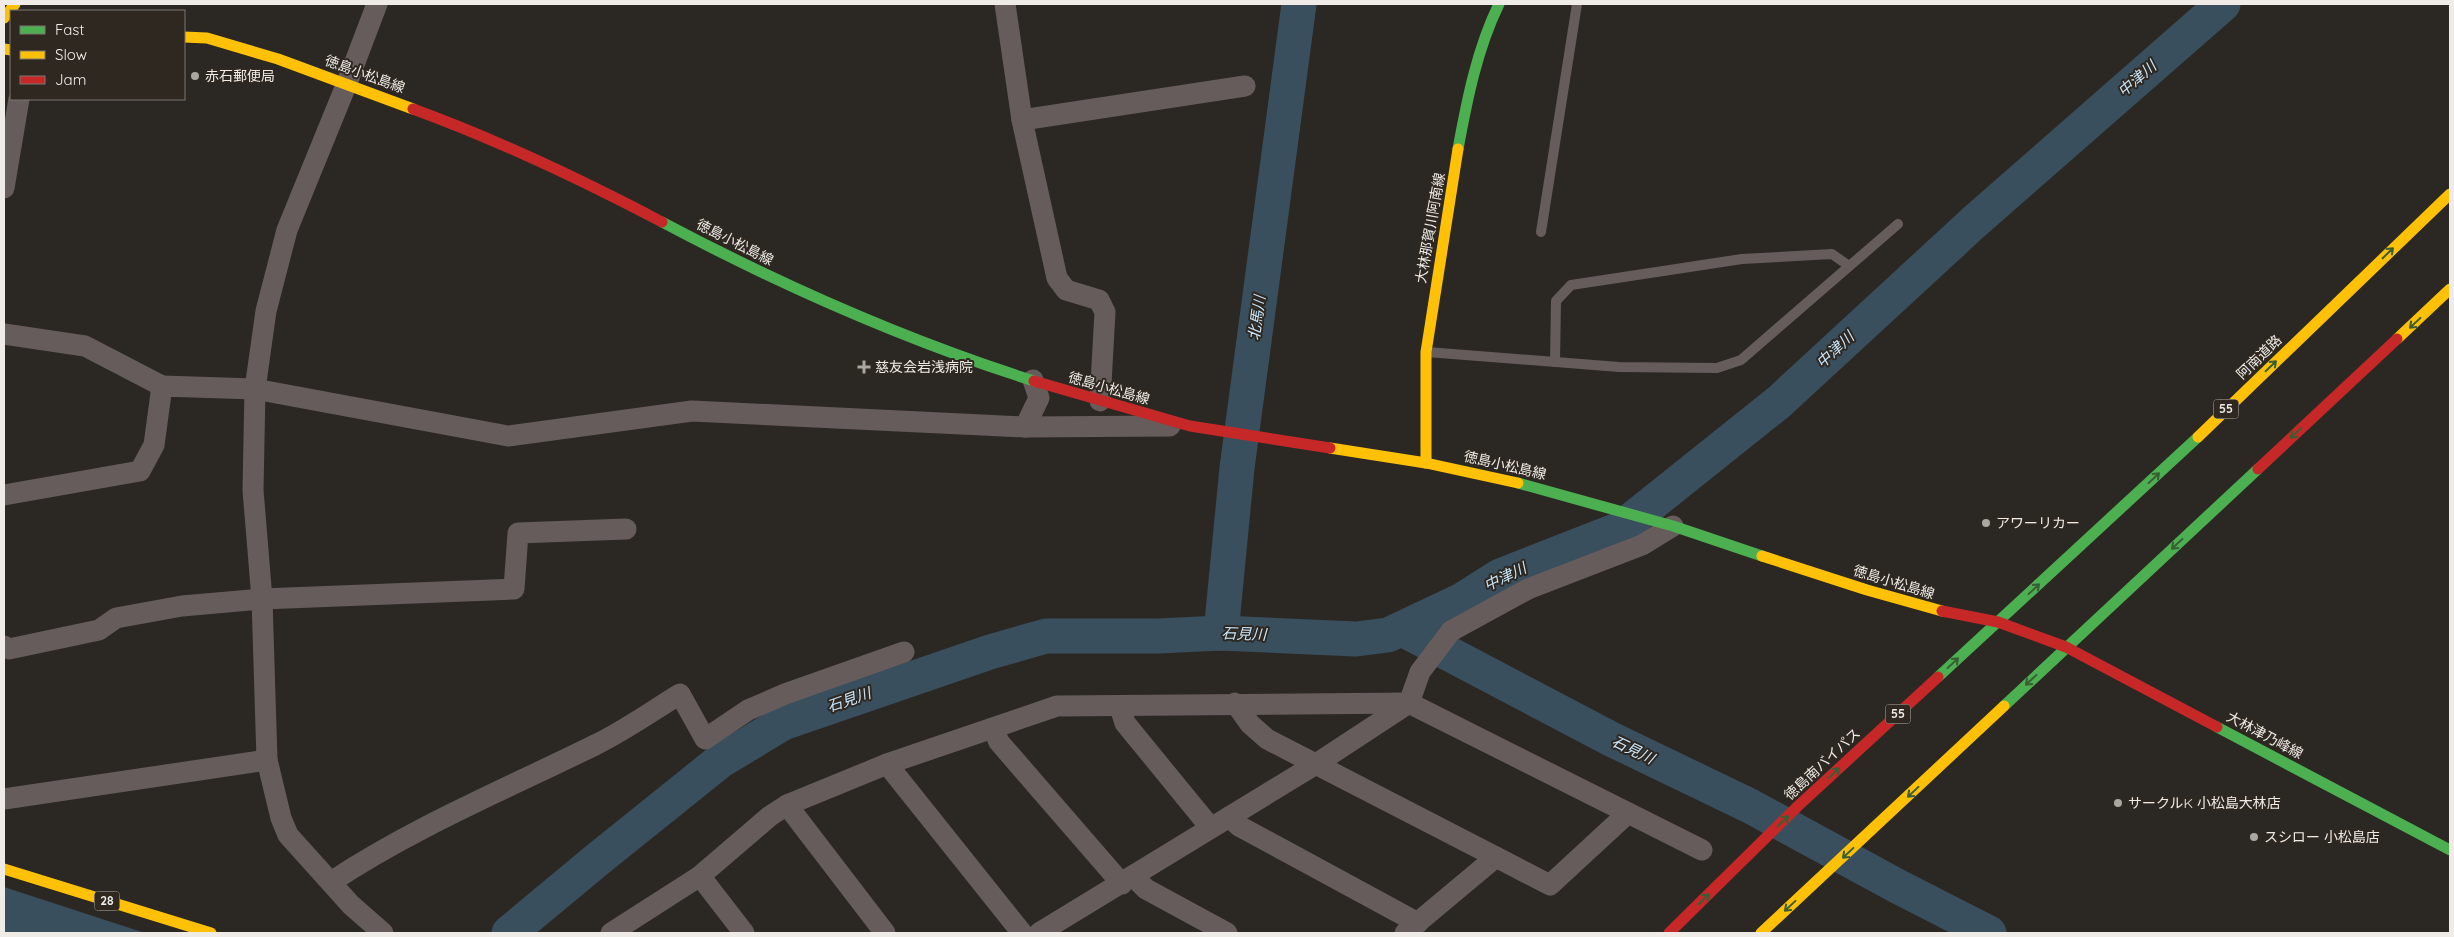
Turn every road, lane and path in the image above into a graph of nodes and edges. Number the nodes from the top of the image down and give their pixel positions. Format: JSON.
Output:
{"nodes":[{"id":1,"x":377,"y":4,"type":"edge"},
{"id":2,"x":1004,"y":4,"type":"edge"},
{"id":3,"x":1499,"y":4,"type":"edge"},
{"id":4,"x":1577,"y":4,"type":"edge"},
{"id":5,"x":185,"y":37,"type":"edge"},
{"id":6,"x":347,"y":83,"type":"junction"},
{"id":7,"x":1245,"y":86,"type":"dead end"},
{"id":8,"x":18,"y":100,"type":"edge"},
{"id":9,"x":1022,"y":120,"type":"junction"},
{"id":10,"x":4,"y":188,"type":"edge"},
{"id":11,"x":2450,"y":194,"type":"edge"},
{"id":12,"x":1898,"y":224,"type":"dead end"},
{"id":13,"x":1541,"y":232,"type":"dead end"},
{"id":14,"x":1849,"y":266,"type":"junction"},
{"id":15,"x":2450,"y":289,"type":"edge"},
{"id":16,"x":4,"y":334,"type":"edge"},
{"id":17,"x":1426,"y":352,"type":"junction"},
{"id":18,"x":1555,"y":362,"type":"junction"},
{"id":19,"x":1033,"y":380,"type":"junction"},
{"id":20,"x":162,"y":386,"type":"junction"},
{"id":21,"x":254,"y":389,"type":"junction"},
{"id":22,"x":1100,"y":401,"type":"junction"},
{"id":23,"x":1190,"y":426,"type":"junction"},
{"id":24,"x":1025,"y":428,"type":"junction"},
{"id":25,"x":1426,"y":463,"type":"junction"},
{"id":26,"x":4,"y":495,"type":"edge"},
{"id":27,"x":1672,"y":526,"type":"junction"},
{"id":28,"x":626,"y":529,"type":"dead end"},
{"id":29,"x":262,"y":600,"type":"junction"},
{"id":30,"x":1998,"y":622,"type":"junction"},
{"id":31,"x":4,"y":646,"type":"edge"},
{"id":32,"x":2066,"y":647,"type":"junction"},
{"id":33,"x":904,"y":652,"type":"dead end"},
{"id":34,"x":1235,"y":703,"type":"junction"},
{"id":35,"x":1409,"y":703,"type":"junction"},
{"id":36,"x":1120,"y":706,"type":"junction"},
{"id":37,"x":992,"y":728,"type":"junction"},
{"id":38,"x":267,"y":760,"type":"junction"},
{"id":39,"x":887,"y":764,"type":"junction"},
{"id":40,"x":1316,"y":764,"type":"junction"},
{"id":41,"x":4,"y":799,"type":"edge"},
{"id":42,"x":787,"y":805,"type":"junction"},
{"id":43,"x":1628,"y":813,"type":"junction"},
{"id":44,"x":1229,"y":817,"type":"junction"},
{"id":45,"x":1210,"y":828,"type":"junction"},
{"id":46,"x":1702,"y":850,"type":"dead end"},
{"id":47,"x":2450,"y":850,"type":"edge"},
{"id":48,"x":1496,"y":857,"type":"junction"},
{"id":49,"x":4,"y":869,"type":"edge"},
{"id":50,"x":700,"y":876,"type":"junction"},
{"id":51,"x":1128,"y":880,"type":"junction"},
{"id":52,"x":331,"y":882,"type":"junction"},
{"id":53,"x":1411,"y":928,"type":"edge"},
{"id":54,"x":738,"y":931,"type":"edge"},
{"id":55,"x":211,"y":933,"type":"edge"},
{"id":56,"x":383,"y":933,"type":"edge"},
{"id":57,"x":611,"y":933,"type":"edge"},
{"id":58,"x":885,"y":933,"type":"edge"},
{"id":59,"x":1022,"y":933,"type":"edge"},
{"id":60,"x":1040,"y":933,"type":"edge"},
{"id":61,"x":1227,"y":933,"type":"edge"},
{"id":62,"x":1669,"y":933,"type":"edge"},
{"id":63,"x":1761,"y":933,"type":"edge"}],
"edges":[{"from":1,"to":6,"type":"street"},
{"from":2,"to":9,"type":"street"},
{"from":3,"to":17,"type":"main road","name":"大林那賀川阿南線"},
{"from":4,"to":13,"type":"lane"},
{"from":5,"to":6,"type":"main road","name":"徳島小松島線"},
{"from":6,"to":19,"type":"main road","name":"徳島小松島線"},
{"from":6,"to":21,"type":"street"},
{"from":7,"to":9,"type":"street"},
{"from":8,"to":10,"type":"street"},
{"from":9,"to":22,"type":"street"},
{"from":30,"to":11,"type":"main road","name":"阿南道路","number":"55","one_way":true},
{"from":12,"to":14,"type":"lane"},
{"from":14,"to":18,"type":"lane"},
{"from":14,"to":18,"type":"lane"},
{"from":15,"to":32,"type":"main road","one_way":true},
{"from":16,"to":20,"type":"street"},
{"from":17,"to":18,"type":"lane"},
{"from":17,"to":25,"type":"main road","name":"大林那賀川阿南線"},
{"from":19,"to":22,"type":"main road","name":"徳島小松島線"},
{"from":19,"to":24,"type":"street"},
{"from":20,"to":21,"type":"street"},
{"from":20,"to":26,"type":"street"},
{"from":21,"to":24,"type":"street"},
{"from":21,"to":29,"type":"street"},
{"from":22,"to":23,"type":"main road","name":"徳島小松島線"},
{"from":23,"to":24,"type":"street"},
{"from":23,"to":25,"type":"main road","name":"徳島小松島線"},
{"from":25,"to":27,"type":"main road","name":"徳島小松島線"},
{"from":27,"to":30,"type":"main road","name":"徳島小松島線"},
{"from":27,"to":35,"type":"street"},
{"from":28,"to":29,"type":"street"},
{"from":29,"to":31,"type":"street"},
{"from":29,"to":38,"type":"street"},
{"from":30,"to":32,"type":"main road","name":"徳島小松島線"},
{"from":62,"to":30,"type":"main road","name":"徳島南バイパス","number":"55","one_way":true},
{"from":32,"to":47,"type":"main road","name":"大林津乃峰線"},
{"from":32,"to":63,"type":"main road","one_way":true},
{"from":33,"to":52,"type":"street"},
{"from":34,"to":35,"type":"street"},
{"from":34,"to":36,"type":"street"},
{"from":34,"to":40,"type":"street"},
{"from":35,"to":40,"type":"street"},
{"from":35,"to":43,"type":"street"},
{"from":36,"to":37,"type":"street"},
{"from":36,"to":45,"type":"street"},
{"from":37,"to":39,"type":"street"},
{"from":37,"to":51,"type":"street"},
{"from":38,"to":41,"type":"street"},
{"from":38,"to":52,"type":"street"},
{"from":39,"to":42,"type":"street"},
{"from":39,"to":59,"type":"street"},
{"from":40,"to":44,"type":"street"},
{"from":40,"to":48,"type":"street"},
{"from":42,"to":50,"type":"street"},
{"from":42,"to":58,"type":"street"},
{"from":43,"to":46,"type":"street"},
{"from":43,"to":48,"type":"street"},
{"from":44,"to":45,"type":"street"},
{"from":44,"to":53,"type":"street"},
{"from":45,"to":51,"type":"street"},
{"from":48,"to":53,"type":"street"},
{"from":49,"to":55,"type":"main road","number":"28"},
{"from":50,"to":54,"type":"street"},
{"from":50,"to":57,"type":"street"},
{"from":51,"to":60,"type":"street"},
{"from":51,"to":61,"type":"street"},
{"from":52,"to":56,"type":"street"}]}
